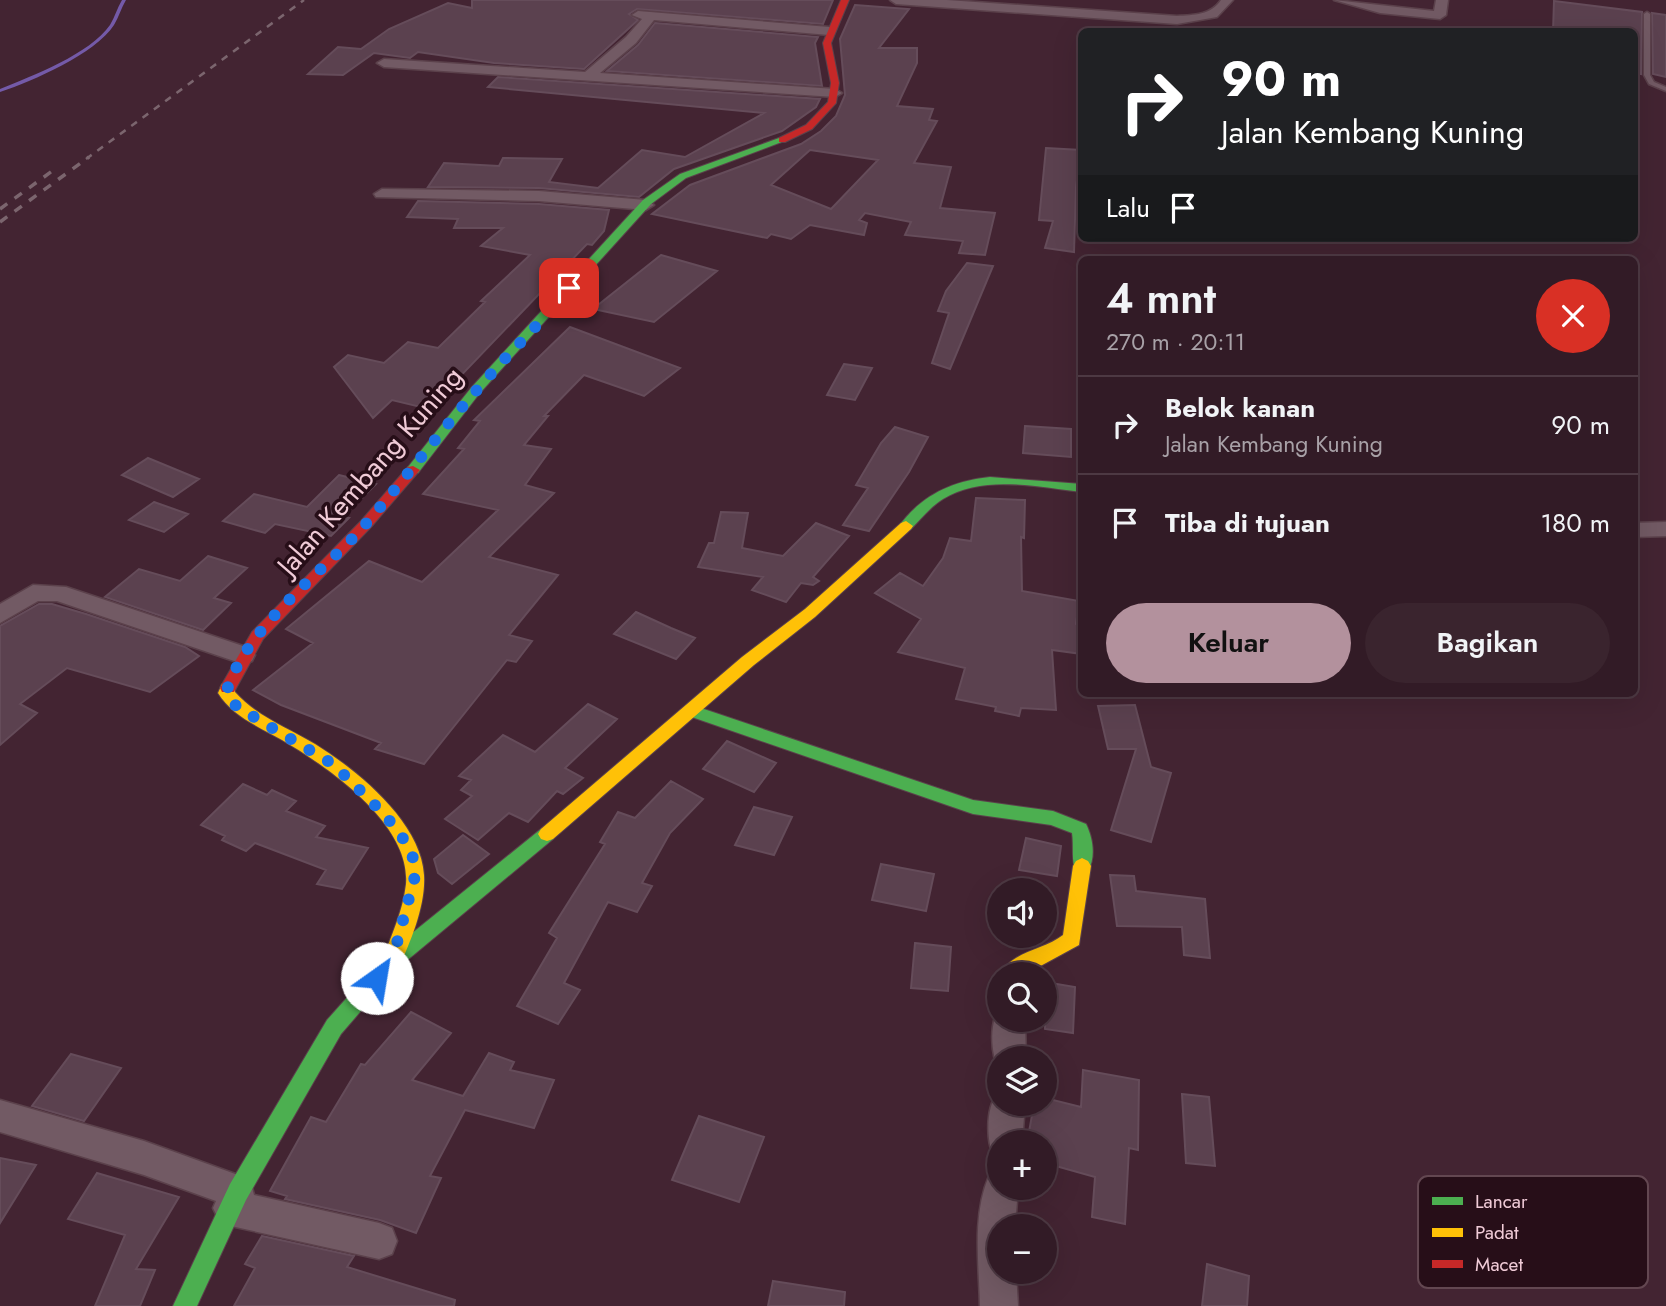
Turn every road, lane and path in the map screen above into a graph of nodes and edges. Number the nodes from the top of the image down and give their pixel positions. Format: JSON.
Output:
{"nodes":[{"id":1,"x":845,"y":0,"type":"edge"},
{"id":2,"x":896,"y":0,"type":"edge"},
{"id":3,"x":1227,"y":0,"type":"edge"},
{"id":4,"x":1340,"y":0,"type":"edge"},
{"id":5,"x":1442,"y":0,"type":"edge"},
{"id":6,"x":1647,"y":14,"type":"dead end"},
{"id":7,"x":829,"y":31,"type":"junction"},
{"id":8,"x":384,"y":63,"type":"dead end"},
{"id":9,"x":590,"y":75,"type":"junction"},
{"id":10,"x":1666,"y":89,"type":"edge"},
{"id":11,"x":835,"y":93,"type":"junction"},
{"id":12,"x":382,"y":194,"type":"dead end"},
{"id":13,"x":646,"y":205,"type":"junction"},
{"id":14,"x":1078,"y":488,"type":"edge"},
{"id":15,"x":1666,"y":529,"type":"edge"},
{"id":16,"x":1638,"y":530,"type":"edge"},
{"id":17,"x":0,"y":615,"type":"edge"},
{"id":18,"x":243,"y":655,"type":"junction"},
{"id":19,"x":692,"y":711,"type":"junction"},
{"id":20,"x":392,"y":961,"type":"junction"},
{"id":21,"x":1029,"y":962,"type":"edge"},
{"id":22,"x":0,"y":1116,"type":"edge"},
{"id":23,"x":234,"y":1200,"type":"junction"},
{"id":24,"x":1000,"y":1200,"type":"edge"},
{"id":25,"x":379,"y":1241,"type":"dead end"},
{"id":26,"x":185,"y":1306,"type":"edge"},
{"id":27,"x":999,"y":1306,"type":"edge"}],
"edges":[{"from":1,"to":7,"type":"street"},
{"from":2,"to":3,"type":"street"},
{"from":4,"to":5,"type":"street"},
{"from":6,"to":10,"type":"lane"},
{"from":7,"to":9,"type":"street"},
{"from":7,"to":11,"type":"street"},
{"from":8,"to":9,"type":"street"},
{"from":9,"to":11,"type":"street"},
{"from":11,"to":13,"type":"street","name":"Jalan Kembang Kuning"},
{"from":12,"to":13,"type":"street"},
{"from":13,"to":18,"type":"street","name":"Jalan Kembang Kuning"},
{"from":14,"to":19,"type":"street"},
{"from":15,"to":16,"type":"street"},
{"from":17,"to":18,"type":"street"},
{"from":18,"to":20,"type":"street","name":"Jalan Kembang Kuning"},
{"from":19,"to":20,"type":"street"},
{"from":19,"to":21,"type":"street"},
{"from":20,"to":23,"type":"street"},
{"from":22,"to":23,"type":"street"},
{"from":23,"to":25,"type":"street"},
{"from":23,"to":26,"type":"street"},
{"from":24,"to":27,"type":"street"}]}
